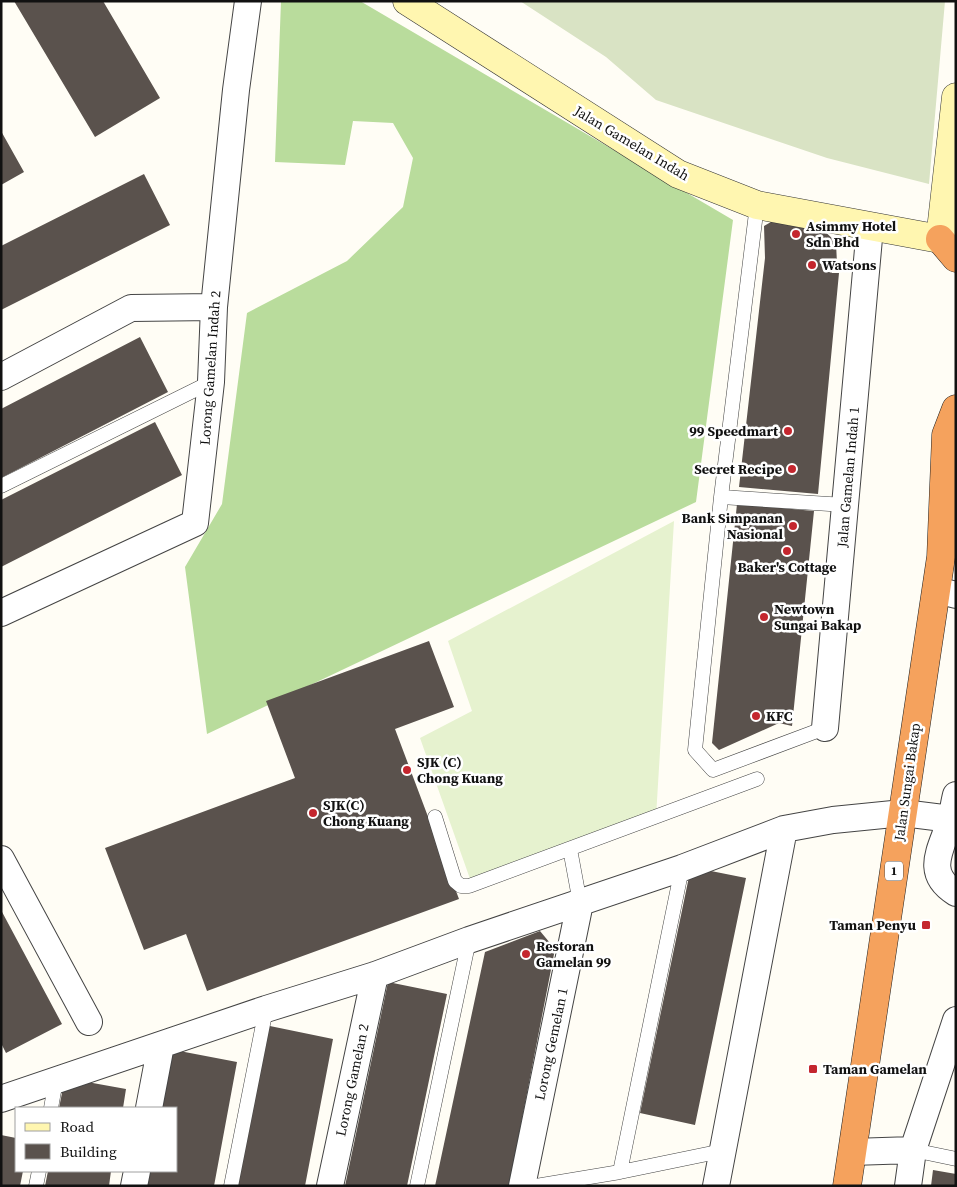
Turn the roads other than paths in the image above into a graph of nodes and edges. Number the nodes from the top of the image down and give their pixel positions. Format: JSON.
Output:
{"nodes":[{"id":1,"x":248,"y":1,"type":"edge"},
{"id":2,"x":408,"y":1,"type":"edge"},
{"id":3,"x":956,"y":97,"type":"edge"},
{"id":4,"x":757,"y":204,"type":"junction"},
{"id":5,"x":870,"y":227,"type":"junction"},
{"id":6,"x":952,"y":246,"type":"edge"},
{"id":7,"x":214,"y":307,"type":"junction"},
{"id":8,"x":1,"y":377,"type":"edge"},
{"id":9,"x":211,"y":382,"type":"junction"},
{"id":10,"x":956,"y":409,"type":"edge"},
{"id":11,"x":1,"y":486,"type":"edge"},
{"id":12,"x":721,"y":497,"type":"junction"},
{"id":13,"x":845,"y":505,"type":"junction"},
{"id":14,"x":956,"y":519,"type":"edge"},
{"id":15,"x":941,"y":557,"type":"junction"},
{"id":16,"x":946,"y":592,"type":"edge"},
{"id":17,"x":1,"y":613,"type":"edge"},
{"id":18,"x":826,"y":728,"type":"joint"},
{"id":19,"x":756,"y":779,"type":"dead end"},
{"id":20,"x":953,"y":807,"type":"edge"},
{"id":21,"x":903,"y":813,"type":"junction"},
{"id":22,"x":435,"y":817,"type":"dead end"},
{"id":23,"x":784,"y":829,"type":"junction"},
{"id":24,"x":570,"y":848,"type":"junction"},
{"id":25,"x":1,"y":858,"type":"edge"},
{"id":26,"x":682,"y":868,"type":"junction"},
{"id":27,"x":956,"y":893,"type":"edge"},
{"id":28,"x":580,"y":903,"type":"junction"},
{"id":29,"x":469,"y":940,"type":"junction"},
{"id":30,"x":375,"y":974,"type":"junction"},
{"id":31,"x":266,"y":1009,"type":"junction"},
{"id":32,"x":956,"y":1020,"type":"edge"},
{"id":33,"x":89,"y":1022,"type":"dead end"},
{"id":34,"x":161,"y":1045,"type":"junction"},
{"id":35,"x":56,"y":1080,"type":"junction"},
{"id":36,"x":1,"y":1099,"type":"edge"},
{"id":37,"x":51,"y":1107,"type":"edge"},
{"id":38,"x":149,"y":1107,"type":"edge"},
{"id":39,"x":914,"y":1150,"type":"junction"},
{"id":40,"x":722,"y":1151,"type":"junction"},
{"id":41,"x":852,"y":1152,"type":"junction"},
{"id":42,"x":956,"y":1159,"type":"edge"},
{"id":43,"x":39,"y":1172,"type":"edge"},
{"id":44,"x":137,"y":1172,"type":"edge"},
{"id":45,"x":620,"y":1172,"type":"junction"},
{"id":46,"x":843,"y":1184,"type":"edge"},
{"id":47,"x":36,"y":1186,"type":"edge"},
{"id":48,"x":134,"y":1186,"type":"edge"},
{"id":49,"x":231,"y":1186,"type":"edge"},
{"id":50,"x":330,"y":1186,"type":"edge"},
{"id":51,"x":417,"y":1186,"type":"edge"},
{"id":52,"x":522,"y":1186,"type":"edge"},
{"id":53,"x":536,"y":1186,"type":"edge"},
{"id":54,"x":716,"y":1186,"type":"edge"},
{"id":55,"x":908,"y":1186,"type":"edge"}],
"edges":[{"from":1,"to":7,"type":"street","name":"Lorong Gamelan Indah 2"},
{"from":2,"to":4,"type":"street","name":"Jalan Gamelan Indah"},
{"from":3,"to":6,"type":"street"},
{"from":4,"to":5,"type":"street","name":"Jalan Gamelan Indah"},
{"from":4,"to":12,"type":"lane"},
{"from":5,"to":6,"type":"street","name":"Jalan Gamelan Indah"},
{"from":5,"to":13,"type":"street","name":"Jalan Gamelan Indah 1"},
{"from":7,"to":8,"type":"street"},
{"from":7,"to":9,"type":"street","name":"Lorong Gamelan Indah 2"},
{"from":9,"to":11,"type":"lane"},
{"from":9,"to":17,"type":"street","name":"Lorong Gamelan Indah 2"},
{"from":10,"to":15,"type":"highway","name":"Jalan Sungai Bakap","number":"1"},
{"from":12,"to":13,"type":"lane"},
{"from":12,"to":18,"type":"lane"},
{"from":13,"to":18,"type":"street","name":"Jalan Gamelan Indah 1"},
{"from":14,"to":15,"type":"highway","name":"Jalan Sungai Bakap","number":"1"},
{"from":15,"to":16,"type":"highway","name":"Jalan Sungai Bakap","number":"1"},
{"from":16,"to":21,"type":"highway","name":"Jalan Sungai Bakap","number":"1"},
{"from":19,"to":24,"type":"lane"},
{"from":20,"to":21,"type":"street"},
{"from":20,"to":27,"type":"street"},
{"from":21,"to":23,"type":"street"},
{"from":21,"to":41,"type":"highway","name":"Jalan Sungai Bakap","number":"1"},
{"from":22,"to":24,"type":"lane"},
{"from":23,"to":26,"type":"street"},
{"from":23,"to":40,"type":"street"},
{"from":24,"to":28,"type":"lane"},
{"from":25,"to":33,"type":"street"},
{"from":26,"to":28,"type":"street"},
{"from":26,"to":45,"type":"lane"},
{"from":28,"to":29,"type":"street"},
{"from":28,"to":52,"type":"street","name":"Lorong Gemelan 1"},
{"from":29,"to":30,"type":"street"},
{"from":29,"to":51,"type":"lane"},
{"from":30,"to":31,"type":"street"},
{"from":30,"to":50,"type":"street","name":"Lorong Gamelan 2"},
{"from":31,"to":34,"type":"street"},
{"from":31,"to":49,"type":"lane"},
{"from":32,"to":39,"type":"street"},
{"from":34,"to":35,"type":"street"},
{"from":34,"to":38,"type":"street"},
{"from":35,"to":36,"type":"street"},
{"from":35,"to":37,"type":"lane"},
{"from":39,"to":41,"type":"street"},
{"from":39,"to":42,"type":"lane"},
{"from":39,"to":55,"type":"street"},
{"from":40,"to":45,"type":"lane"},
{"from":40,"to":54,"type":"street"},
{"from":41,"to":46,"type":"highway","name":"Jalan Sungai Bakap","number":"1"},
{"from":43,"to":47,"type":"lane"},
{"from":44,"to":48,"type":"street"},
{"from":45,"to":53,"type":"lane"}]}
